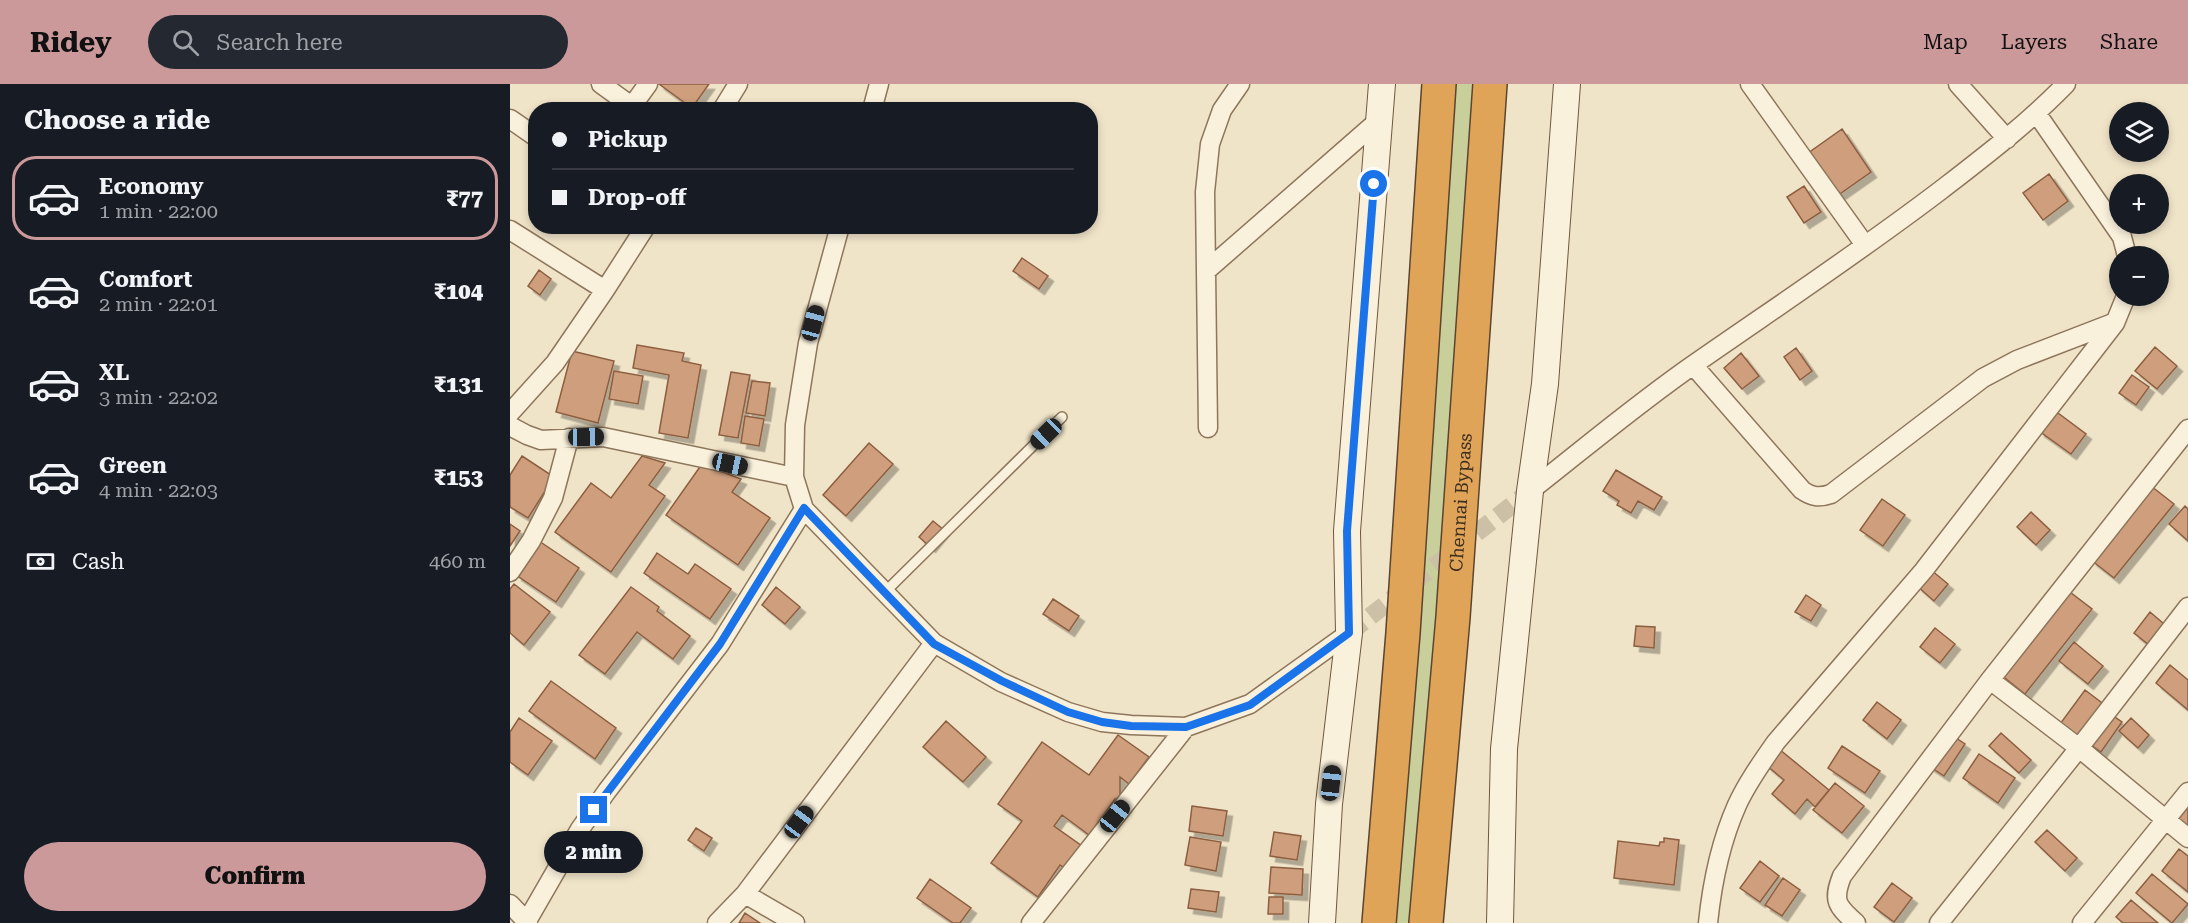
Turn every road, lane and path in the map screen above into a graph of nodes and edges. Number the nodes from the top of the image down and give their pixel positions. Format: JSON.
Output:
{"nodes":[{"id":1,"x":601,"y":84,"type":"edge"},
{"id":2,"x":648,"y":84,"type":"edge"},
{"id":3,"x":738,"y":84,"type":"edge"},
{"id":4,"x":879,"y":84,"type":"edge"},
{"id":5,"x":1240,"y":84,"type":"edge"},
{"id":6,"x":1382,"y":84,"type":"edge"},
{"id":7,"x":1439,"y":84,"type":"edge"},
{"id":8,"x":1490,"y":84,"type":"edge"},
{"id":9,"x":1567,"y":84,"type":"edge"},
{"id":10,"x":1750,"y":84,"type":"edge"},
{"id":11,"x":1958,"y":84,"type":"edge"},
{"id":12,"x":2066,"y":84,"type":"edge"},
{"id":13,"x":626,"y":102,"type":"edge"},
{"id":14,"x":638,"y":102,"type":"edge"},
{"id":15,"x":727,"y":102,"type":"edge"},
{"id":16,"x":874,"y":102,"type":"edge"},
{"id":17,"x":2037,"y":114,"type":"junction"},
{"id":18,"x":510,"y":119,"type":"edge"},
{"id":19,"x":1379,"y":120,"type":"junction"},
{"id":20,"x":528,"y":131,"type":"edge"},
{"id":21,"x":2007,"y":139,"type":"junction"},
{"id":22,"x":510,"y":230,"type":"edge"},
{"id":23,"x":641,"y":234,"type":"edge"},
{"id":24,"x":838,"y":234,"type":"edge"},
{"id":25,"x":1865,"y":246,"type":"junction"},
{"id":26,"x":2124,"y":246,"type":"edge"},
{"id":27,"x":1206,"y":271,"type":"junction"},
{"id":28,"x":605,"y":290,"type":"junction"},
{"id":29,"x":2122,"y":306,"type":"edge"},
{"id":30,"x":2115,"y":322,"type":"junction"},
{"id":31,"x":1693,"y":365,"type":"junction"},
{"id":32,"x":510,"y":413,"type":"edge"},
{"id":33,"x":1062,"y":417,"type":"dead end"},
{"id":34,"x":510,"y":426,"type":"edge"},
{"id":35,"x":1208,"y":428,"type":"dead end"},
{"id":36,"x":2188,"y":429,"type":"edge"},
{"id":37,"x":569,"y":438,"type":"junction"},
{"id":38,"x":794,"y":477,"type":"junction"},
{"id":39,"x":1530,"y":491,"type":"junction"},
{"id":40,"x":804,"y":508,"type":"junction"},
{"id":41,"x":510,"y":572,"type":"edge"},
{"id":42,"x":884,"y":593,"type":"junction"},
{"id":43,"x":2188,"y":607,"type":"edge"},
{"id":44,"x":1349,"y":633,"type":"junction"},
{"id":45,"x":934,"y":644,"type":"junction"},
{"id":46,"x":1990,"y":680,"type":"junction"},
{"id":47,"x":1186,"y":727,"type":"junction"},
{"id":48,"x":2079,"y":748,"type":"junction"},
{"id":49,"x":2188,"y":792,"type":"edge"},
{"id":50,"x":2166,"y":820,"type":"junction"},
{"id":51,"x":2188,"y":838,"type":"edge"},
{"id":52,"x":745,"y":894,"type":"junction"},
{"id":53,"x":510,"y":904,"type":"edge"},
{"id":54,"x":528,"y":922,"type":"edge"},
{"id":55,"x":717,"y":923,"type":"edge"},
{"id":56,"x":795,"y":923,"type":"edge"},
{"id":57,"x":1031,"y":923,"type":"edge"},
{"id":58,"x":1322,"y":923,"type":"edge"},
{"id":59,"x":1379,"y":923,"type":"edge"},
{"id":60,"x":1426,"y":923,"type":"edge"},
{"id":61,"x":1500,"y":923,"type":"edge"},
{"id":62,"x":1708,"y":923,"type":"edge"},
{"id":63,"x":1856,"y":923,"type":"edge"},
{"id":64,"x":1939,"y":923,"type":"edge"},
{"id":65,"x":2082,"y":923,"type":"edge"}],
"edges":[{"from":1,"to":13,"type":"street"},
{"from":2,"to":14,"type":"street"},
{"from":3,"to":15,"type":"street"},
{"from":4,"to":16,"type":"street"},
{"from":5,"to":27,"type":"street"},
{"from":6,"to":19,"type":"street"},
{"from":7,"to":59,"type":"highway"},
{"from":8,"to":60,"type":"highway","name":"Chennai Bypass"},
{"from":9,"to":39,"type":"street"},
{"from":10,"to":25,"type":"street"},
{"from":11,"to":21,"type":"street"},
{"from":12,"to":17,"type":"street"},
{"from":17,"to":21,"type":"street"},
{"from":17,"to":26,"type":"street"},
{"from":18,"to":20,"type":"street"},
{"from":19,"to":27,"type":"street"},
{"from":19,"to":44,"type":"street"},
{"from":21,"to":25,"type":"street"},
{"from":22,"to":28,"type":"street"},
{"from":23,"to":28,"type":"street"},
{"from":24,"to":38,"type":"street"},
{"from":25,"to":31,"type":"street"},
{"from":27,"to":35,"type":"street"},
{"from":28,"to":32,"type":"street"},
{"from":29,"to":30,"type":"street"},
{"from":30,"to":31,"type":"street"},
{"from":30,"to":62,"type":"street"},
{"from":31,"to":39,"type":"street"},
{"from":33,"to":42,"type":"lane"},
{"from":34,"to":37,"type":"street"},
{"from":36,"to":46,"type":"street"},
{"from":37,"to":38,"type":"street"},
{"from":37,"to":41,"type":"street"},
{"from":38,"to":40,"type":"street"},
{"from":39,"to":61,"type":"street"},
{"from":40,"to":42,"type":"street"},
{"from":40,"to":54,"type":"street"},
{"from":42,"to":45,"type":"street"},
{"from":43,"to":48,"type":"street"},
{"from":44,"to":47,"type":"street"},
{"from":44,"to":58,"type":"street"},
{"from":45,"to":47,"type":"street"},
{"from":45,"to":52,"type":"street"},
{"from":46,"to":48,"type":"street"},
{"from":46,"to":63,"type":"street"},
{"from":47,"to":57,"type":"street"},
{"from":48,"to":50,"type":"street"},
{"from":48,"to":64,"type":"street"},
{"from":49,"to":50,"type":"street"},
{"from":50,"to":51,"type":"street"},
{"from":50,"to":65,"type":"street"},
{"from":52,"to":55,"type":"street"},
{"from":52,"to":56,"type":"street"},
{"from":53,"to":54,"type":"street"}]}
